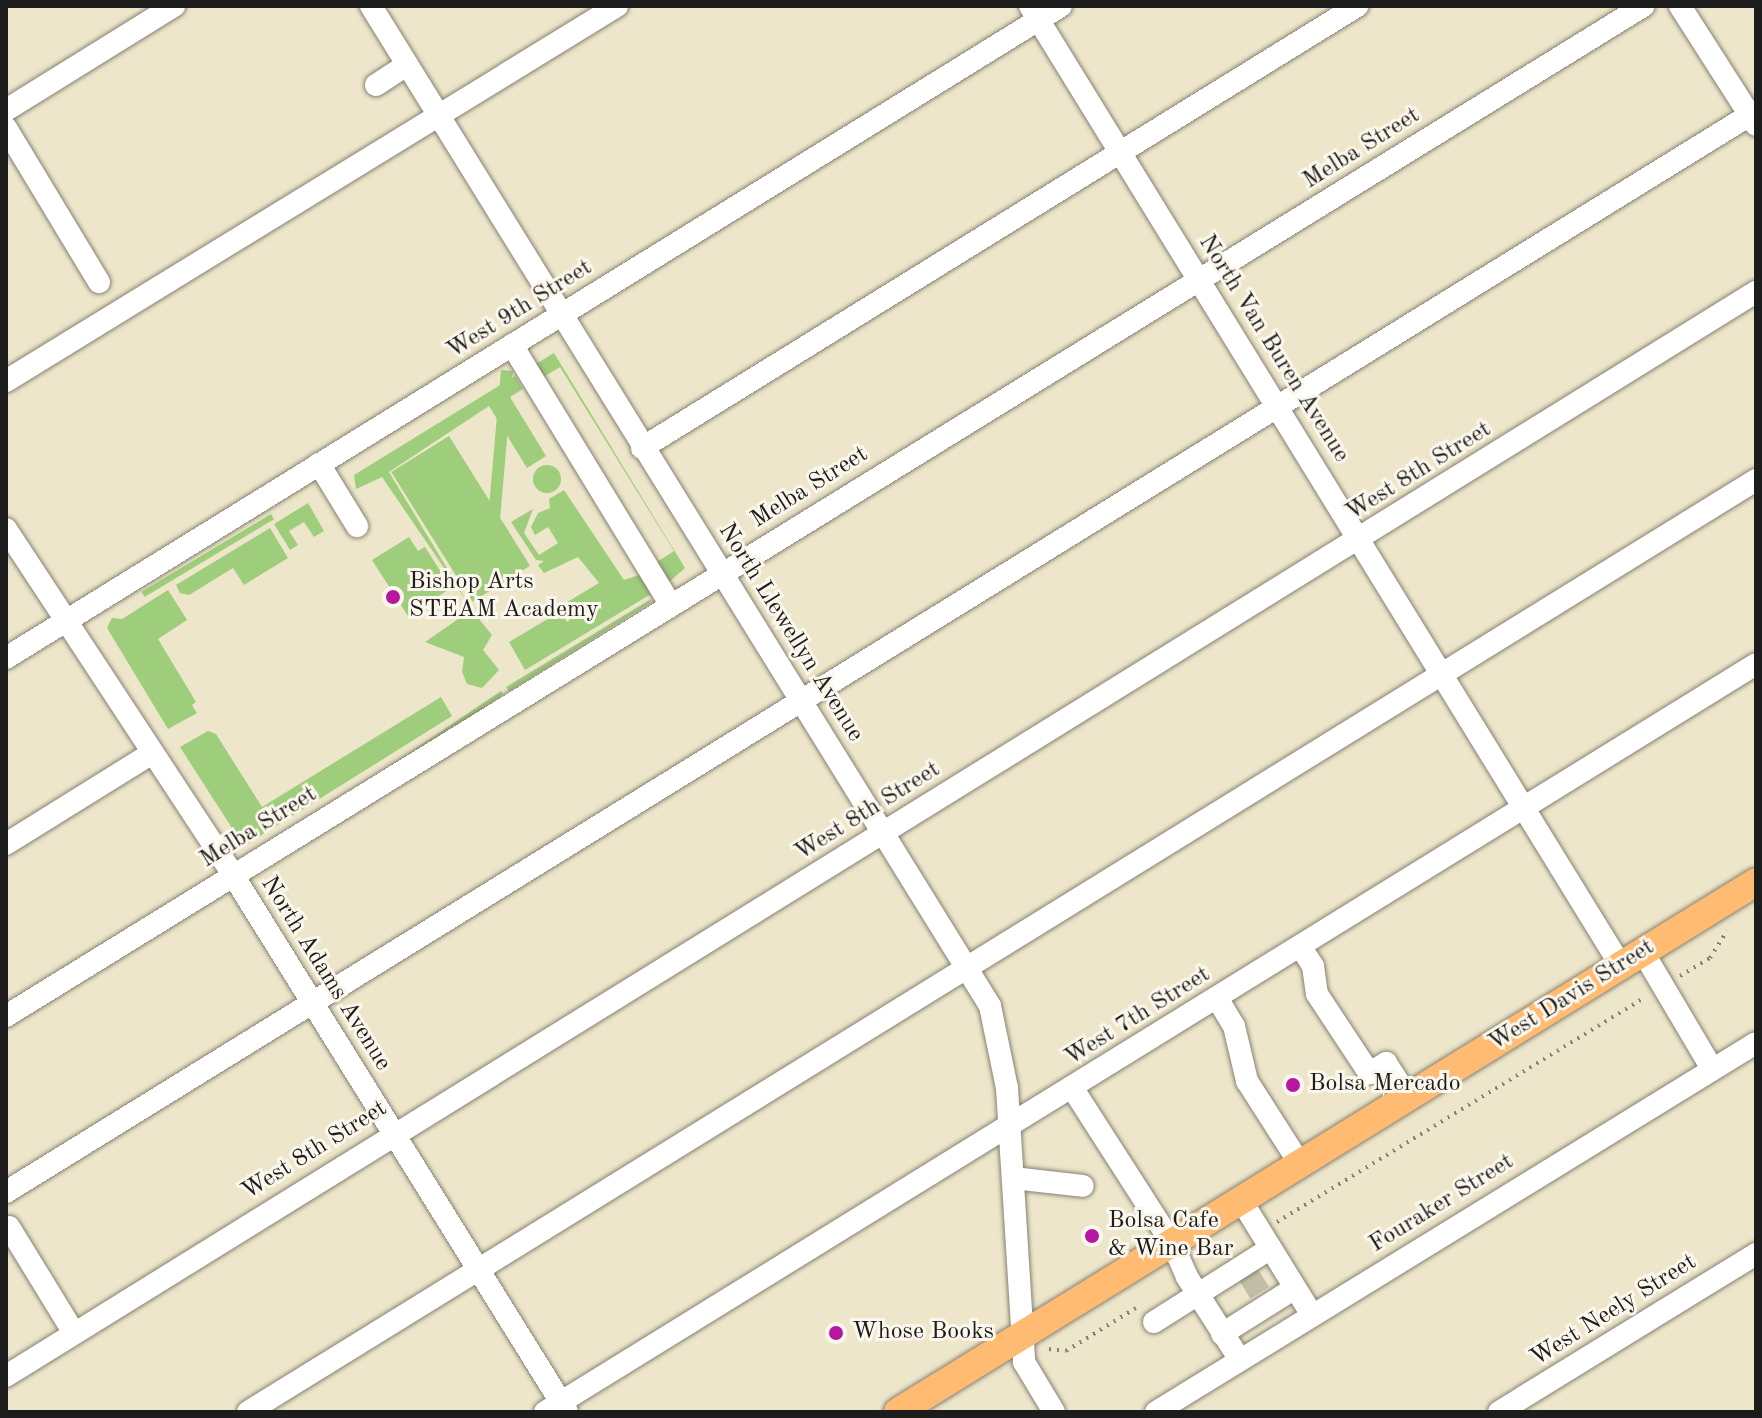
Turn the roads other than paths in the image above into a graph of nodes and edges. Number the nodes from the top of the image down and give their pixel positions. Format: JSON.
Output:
{"nodes":[{"id":1,"x":174,"y":6,"type":"edge"},
{"id":2,"x":371,"y":6,"type":"edge"},
{"id":3,"x":617,"y":6,"type":"edge"},
{"id":4,"x":1061,"y":6,"type":"edge"},
{"id":5,"x":1357,"y":6,"type":"edge"},
{"id":6,"x":1643,"y":6,"type":"edge"},
{"id":7,"x":1680,"y":6,"type":"edge"},
{"id":8,"x":1034,"y":13,"type":"edge"},
{"id":9,"x":407,"y":65,"type":"junction"},
{"id":10,"x":376,"y":85,"type":"dead end"},
{"id":11,"x":6,"y":110,"type":"edge"},
{"id":12,"x":438,"y":116,"type":"junction"},
{"id":13,"x":1754,"y":117,"type":"edge"},
{"id":14,"x":6,"y":128,"type":"edge"},
{"id":15,"x":1123,"y":152,"type":"junction"},
{"id":16,"x":1201,"y":279,"type":"junction"},
{"id":17,"x":99,"y":282,"type":"dead end"},
{"id":18,"x":1756,"y":292,"type":"edge"},
{"id":19,"x":560,"y":315,"type":"junction"},
{"id":20,"x":512,"y":345,"type":"junction"},
{"id":21,"x":6,"y":381,"type":"edge"},
{"id":22,"x":1278,"y":407,"type":"junction"},
{"id":23,"x":642,"y":448,"type":"junction"},
{"id":24,"x":319,"y":464,"type":"junction"},
{"id":25,"x":1756,"y":480,"type":"edge"},
{"id":26,"x":357,"y":526,"type":"dead end"},
{"id":27,"x":6,"y":529,"type":"edge"},
{"id":28,"x":1360,"y":540,"type":"junction"},
{"id":29,"x":722,"y":573,"type":"junction"},
{"id":30,"x":671,"y":605,"type":"junction"},
{"id":31,"x":64,"y":622,"type":"junction"},
{"id":32,"x":6,"y":658,"type":"edge"},
{"id":33,"x":1756,"y":664,"type":"edge"},
{"id":34,"x":1443,"y":675,"type":"junction"},
{"id":35,"x":803,"y":702,"type":"junction"},
{"id":36,"x":152,"y":753,"type":"junction"},
{"id":37,"x":1525,"y":806,"type":"junction"},
{"id":38,"x":885,"y":832,"type":"junction"},
{"id":39,"x":6,"y":844,"type":"edge"},
{"id":40,"x":233,"y":875,"type":"junction"},
{"id":41,"x":1755,"y":885,"type":"edge"},
{"id":42,"x":1300,"y":946,"type":"junction"},
{"id":43,"x":1632,"y":959,"type":"junction"},
{"id":44,"x":969,"y":965,"type":"junction"},
{"id":45,"x":1217,"y":998,"type":"junction"},
{"id":46,"x":312,"y":1003,"type":"junction"},
{"id":47,"x":6,"y":1016,"type":"edge"},
{"id":48,"x":1756,"y":1043,"type":"edge"},
{"id":49,"x":1711,"y":1067,"type":"junction"},
{"id":50,"x":1073,"y":1089,"type":"junction"},
{"id":51,"x":1408,"y":1097,"type":"junction"},
{"id":52,"x":1010,"y":1129,"type":"junction"},
{"id":53,"x":393,"y":1133,"type":"junction"},
{"id":54,"x":1300,"y":1164,"type":"junction"},
{"id":55,"x":1013,"y":1178,"type":"junction"},
{"id":56,"x":1083,"y":1186,"type":"dead end"},
{"id":57,"x":6,"y":1192,"type":"edge"},
{"id":58,"x":1241,"y":1200,"type":"junction"},
{"id":59,"x":9,"y":1227,"type":"dead end"},
{"id":60,"x":1172,"y":1243,"type":"junction"},
{"id":61,"x":1756,"y":1254,"type":"edge"},
{"id":62,"x":1250,"y":1263,"type":"junction"},
{"id":63,"x":479,"y":1270,"type":"junction"},
{"id":64,"x":1198,"y":1294,"type":"junction"},
{"id":65,"x":1269,"y":1299,"type":"junction"},
{"id":66,"x":1150,"y":1312,"type":"road end"},
{"id":67,"x":1312,"y":1315,"type":"junction"},
{"id":68,"x":74,"y":1333,"type":"junction"},
{"id":69,"x":1222,"y":1334,"type":"junction"},
{"id":70,"x":1022,"y":1335,"type":"junction"},
{"id":71,"x":1240,"y":1360,"type":"junction"},
{"id":72,"x":6,"y":1376,"type":"edge"},
{"id":73,"x":557,"y":1409,"type":"edge"},
{"id":74,"x":248,"y":1412,"type":"edge"},
{"id":75,"x":898,"y":1412,"type":"edge"},
{"id":76,"x":1054,"y":1412,"type":"edge"},
{"id":77,"x":1156,"y":1412,"type":"edge"},
{"id":78,"x":1499,"y":1412,"type":"edge"}],
"edges":[{"from":1,"to":11,"type":"street"},
{"from":2,"to":9,"type":"street","name":"North Llewellyn Avenue"},
{"from":3,"to":12,"type":"street"},
{"from":4,"to":8,"type":"street","name":"West 9th Street"},
{"from":5,"to":15,"type":"street"},
{"from":6,"to":16,"type":"street","name":"Melba Street"},
{"from":7,"to":13,"type":"street"},
{"from":8,"to":15,"type":"street","name":"North Van Buren Avenue"},
{"from":8,"to":19,"type":"street","name":"West 9th Street"},
{"from":9,"to":10,"type":"street"},
{"from":9,"to":12,"type":"street","name":"North Llewellyn Avenue"},
{"from":12,"to":19,"type":"street","name":"North Llewellyn Avenue"},
{"from":12,"to":21,"type":"street"},
{"from":13,"to":22,"type":"street"},
{"from":14,"to":17,"type":"street"},
{"from":15,"to":16,"type":"street","name":"North Van Buren Avenue"},
{"from":15,"to":23,"type":"street"},
{"from":16,"to":22,"type":"street","name":"North Van Buren Avenue"},
{"from":16,"to":29,"type":"street","name":"Melba Street"},
{"from":18,"to":28,"type":"street","name":"West 8th Street"},
{"from":19,"to":20,"type":"street","name":"West 9th Street"},
{"from":19,"to":23,"type":"street","name":"North Llewellyn Avenue"},
{"from":20,"to":24,"type":"street","name":"West 9th Street"},
{"from":20,"to":30,"type":"street"},
{"from":22,"to":28,"type":"street","name":"North Van Buren Avenue"},
{"from":22,"to":35,"type":"street"},
{"from":23,"to":29,"type":"street","name":"North Llewellyn Avenue"},
{"from":24,"to":26,"type":"street"},
{"from":24,"to":31,"type":"street","name":"West 9th Street"},
{"from":25,"to":34,"type":"street"},
{"from":27,"to":31,"type":"street","name":"North Adams Avenue"},
{"from":28,"to":34,"type":"street","name":"North Van Buren Avenue"},
{"from":28,"to":38,"type":"street","name":"West 8th Street"},
{"from":29,"to":30,"type":"street","name":"Melba Street"},
{"from":29,"to":35,"type":"street","name":"North Llewellyn Avenue"},
{"from":30,"to":40,"type":"street","name":"Melba Street"},
{"from":31,"to":32,"type":"street","name":"West 9th Street"},
{"from":31,"to":36,"type":"street","name":"North Adams Avenue"},
{"from":33,"to":37,"type":"street","name":"West 7th Street"},
{"from":34,"to":37,"type":"street","name":"North Van Buren Avenue"},
{"from":34,"to":44,"type":"street"},
{"from":35,"to":38,"type":"street","name":"North Llewellyn Avenue"},
{"from":35,"to":46,"type":"street"},
{"from":36,"to":39,"type":"street"},
{"from":36,"to":40,"type":"street","name":"North Adams Avenue"},
{"from":37,"to":42,"type":"street","name":"West 7th Street"},
{"from":37,"to":43,"type":"street","name":"North Van Buren Avenue"},
{"from":38,"to":44,"type":"street","name":"North Llewellyn Avenue"},
{"from":38,"to":53,"type":"street","name":"West 8th Street"},
{"from":40,"to":46,"type":"street","name":"North Adams Avenue"},
{"from":40,"to":47,"type":"street","name":"Melba Street"},
{"from":41,"to":43,"type":"main road","name":"West Davis Street"},
{"from":42,"to":45,"type":"street","name":"West 7th Street"},
{"from":42,"to":51,"type":"street"},
{"from":43,"to":49,"type":"street","name":"North Van Buren Avenue"},
{"from":43,"to":51,"type":"main road","name":"West Davis Street"},
{"from":44,"to":52,"type":"street","name":"North Llewellyn Avenue"},
{"from":44,"to":63,"type":"street"},
{"from":45,"to":50,"type":"street","name":"West 7th Street"},
{"from":45,"to":54,"type":"street"},
{"from":46,"to":53,"type":"street","name":"North Adams Avenue"},
{"from":46,"to":57,"type":"street"},
{"from":48,"to":49,"type":"street","name":"Fouraker Street"},
{"from":49,"to":67,"type":"street","name":"Fouraker Street"},
{"from":50,"to":52,"type":"street","name":"West 7th Street"},
{"from":50,"to":60,"type":"street"},
{"from":51,"to":54,"type":"main road","name":"West Davis Street"},
{"from":52,"to":55,"type":"street","name":"North Llewellyn Avenue"},
{"from":52,"to":73,"type":"street","name":"West 7th Street"},
{"from":53,"to":63,"type":"street","name":"North Adams Avenue"},
{"from":53,"to":68,"type":"street","name":"West 8th Street"},
{"from":54,"to":58,"type":"main road","name":"West Davis Street"},
{"from":55,"to":56,"type":"street"},
{"from":55,"to":70,"type":"street","name":"North Llewellyn Avenue"},
{"from":58,"to":60,"type":"main road","name":"West Davis Street"},
{"from":58,"to":62,"type":"street"},
{"from":59,"to":68,"type":"street"},
{"from":60,"to":64,"type":"street"},
{"from":60,"to":70,"type":"main road","name":"West Davis Street"},
{"from":61,"to":78,"type":"street","name":"West Neely Street"},
{"from":62,"to":64,"type":"street"},
{"from":62,"to":65,"type":"street"},
{"from":63,"to":73,"type":"street","name":"North Adams Avenue"},
{"from":63,"to":74,"type":"street"},
{"from":64,"to":66,"type":"street"},
{"from":64,"to":69,"type":"street"},
{"from":65,"to":67,"type":"street"},
{"from":65,"to":69,"type":"street"},
{"from":67,"to":71,"type":"street","name":"Fouraker Street"},
{"from":68,"to":72,"type":"street","name":"West 8th Street"},
{"from":69,"to":71,"type":"street"},
{"from":70,"to":75,"type":"main road","name":"West Davis Street"},
{"from":70,"to":76,"type":"street","name":"North Llewellyn Avenue"},
{"from":71,"to":77,"type":"street","name":"Fouraker Street"}]}
